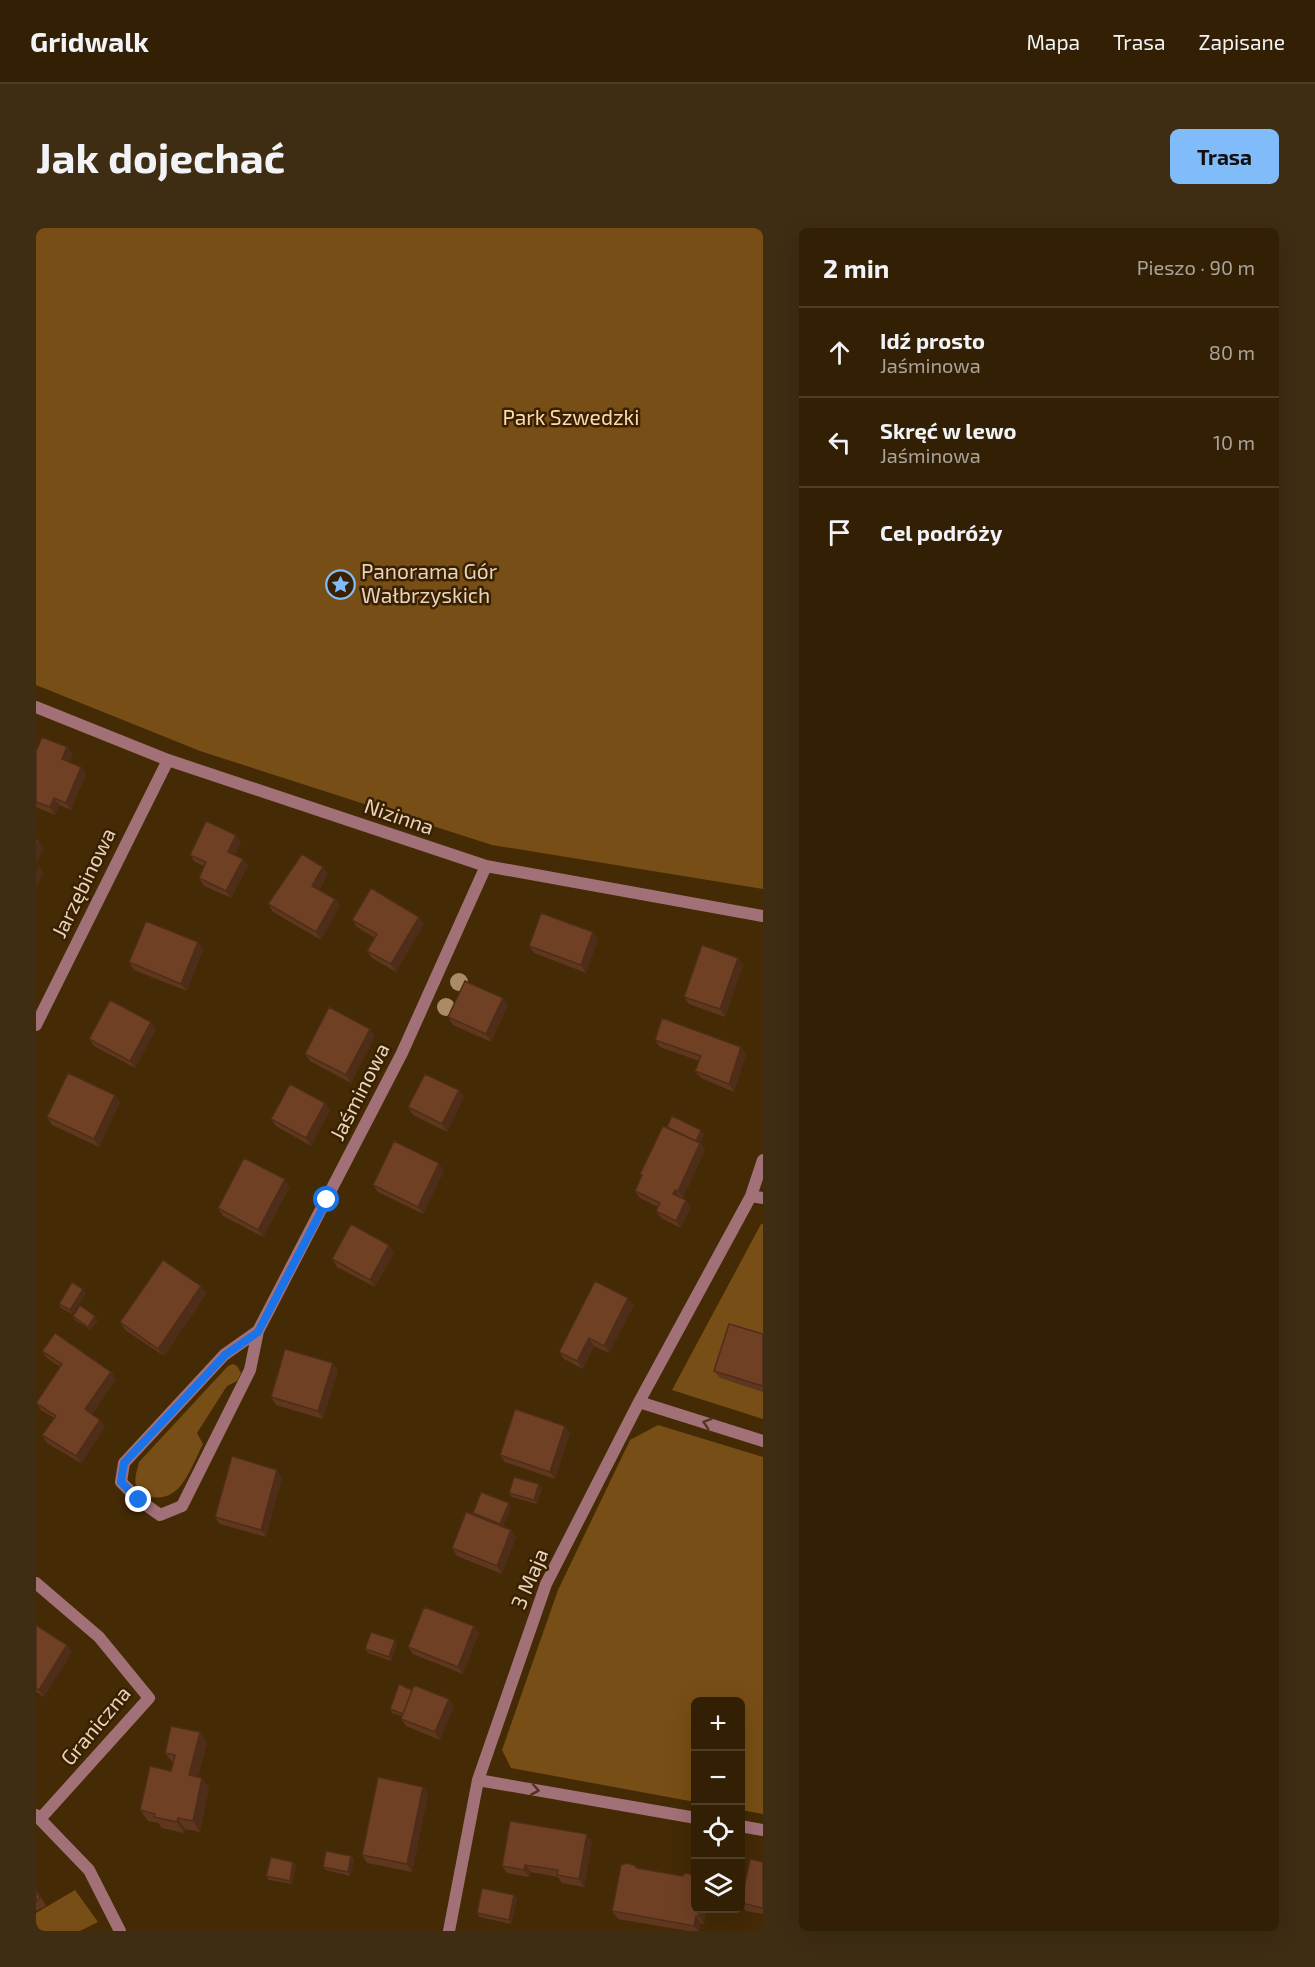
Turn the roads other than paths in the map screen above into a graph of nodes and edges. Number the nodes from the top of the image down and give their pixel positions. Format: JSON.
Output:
{"nodes":[{"id":1,"x":36,"y":707,"type":"edge"},
{"id":2,"x":168,"y":760,"type":"junction"},
{"id":3,"x":486,"y":866,"type":"junction"},
{"id":4,"x":763,"y":915,"type":"edge"},
{"id":5,"x":36,"y":1024,"type":"edge"},
{"id":6,"x":763,"y":1160,"type":"edge"},
{"id":7,"x":757,"y":1197,"type":"edge"},
{"id":8,"x":258,"y":1332,"type":"junction"},
{"id":9,"x":639,"y":1402,"type":"junction"},
{"id":10,"x":763,"y":1441,"type":"edge"},
{"id":11,"x":36,"y":1583,"type":"edge"},
{"id":12,"x":478,"y":1780,"type":"junction"},
{"id":13,"x":38,"y":1817,"type":"edge"},
{"id":14,"x":691,"y":1817,"type":"edge"},
{"id":15,"x":745,"y":1827,"type":"edge"},
{"id":16,"x":763,"y":1830,"type":"edge"},
{"id":17,"x":120,"y":1931,"type":"edge"},
{"id":18,"x":449,"y":1931,"type":"edge"}],
"edges":[{"from":1,"to":2,"type":"street","name":"Nizinna"},
{"from":2,"to":3,"type":"street","name":"Nizinna"},
{"from":2,"to":5,"type":"street","name":"Jarzębinowa"},
{"from":3,"to":4,"type":"street","name":"Nizinna"},
{"from":3,"to":8,"type":"street","name":"Jaśminowa"},
{"from":6,"to":7,"type":"street","name":"3 Maja"},
{"from":7,"to":9,"type":"street","name":"3 Maja"},
{"from":8,"to":8,"type":"street","name":"Jaśminowa"},
{"from":10,"to":9,"type":"street","one_way":true},
{"from":9,"to":12,"type":"street","name":"3 Maja"},
{"from":11,"to":13,"type":"street","name":"Graniczna"},
{"from":12,"to":14,"type":"street","one_way":true},
{"from":12,"to":18,"type":"street","name":"3 Maja"},
{"from":13,"to":17,"type":"street","name":"Graniczna"},
{"from":15,"to":16,"type":"street"}]}
